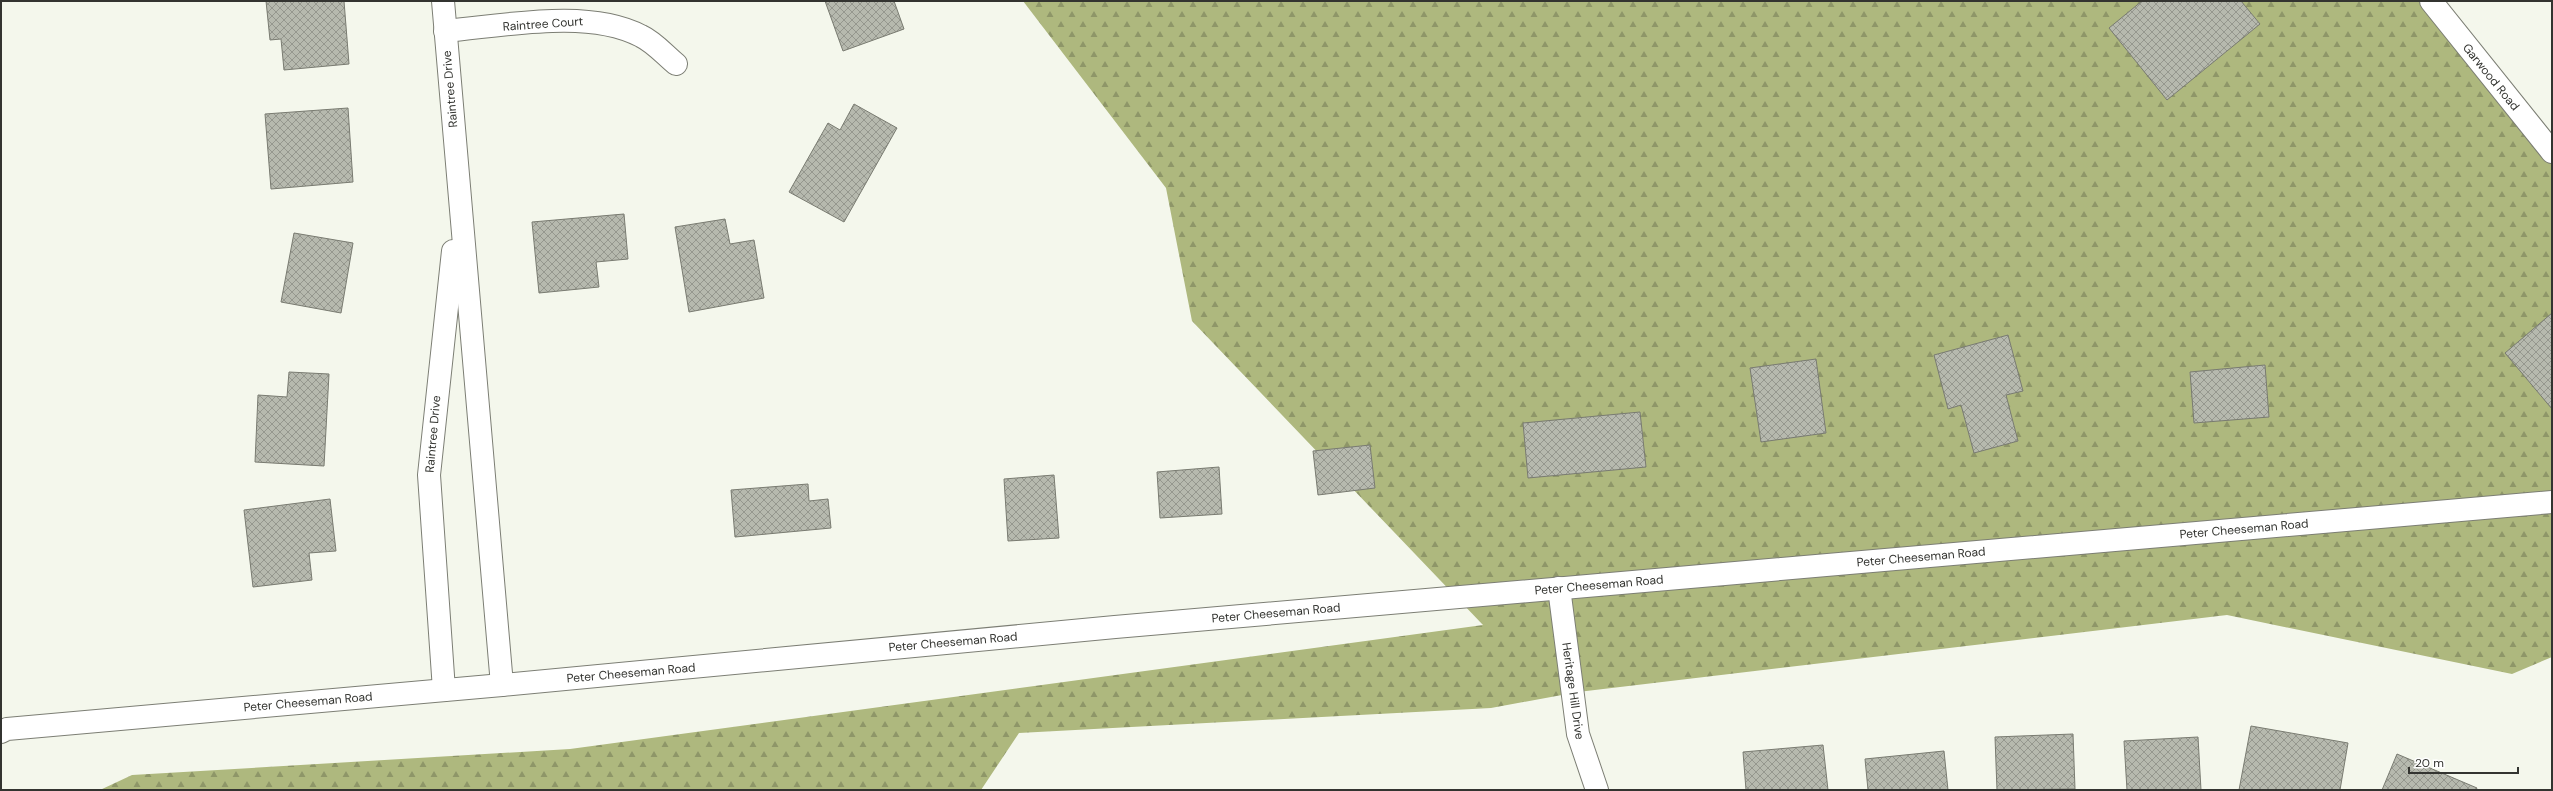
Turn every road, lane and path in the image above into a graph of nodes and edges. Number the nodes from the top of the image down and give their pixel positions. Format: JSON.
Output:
{"nodes":[{"id":1,"x":443,"y":1,"type":"edge"},
{"id":2,"x":2430,"y":1,"type":"edge"},
{"id":3,"x":445,"y":31,"type":"junction"},
{"id":4,"x":676,"y":64,"type":"dead end"},
{"id":5,"x":2552,"y":152,"type":"edge"},
{"id":6,"x":458,"y":178,"type":"junction"},
{"id":7,"x":2552,"y":502,"type":"edge"},
{"id":8,"x":1560,"y":588,"type":"junction"},
{"id":9,"x":502,"y":685,"type":"junction"},
{"id":10,"x":444,"y":690,"type":"junction"},
{"id":11,"x":1,"y":732,"type":"edge"},
{"id":12,"x":1597,"y":790,"type":"edge"}],
"edges":[{"from":1,"to":3,"type":"street","name":"Raintree Drive"},
{"from":2,"to":5,"type":"street","name":"Garwood Road"},
{"from":3,"to":4,"type":"street","name":"Raintree Court"},
{"from":3,"to":6,"type":"street","name":"Raintree Drive"},
{"from":6,"to":9,"type":"street","name":"Raintree Drive"},
{"from":6,"to":10,"type":"street","name":"Raintree Drive"},
{"from":7,"to":8,"type":"street","name":"Peter Cheeseman Road"},
{"from":8,"to":9,"type":"street","name":"Peter Cheeseman Road"},
{"from":8,"to":12,"type":"street","name":"Heritage Hill Drive"},
{"from":9,"to":10,"type":"street","name":"Peter Cheeseman Road"},
{"from":10,"to":11,"type":"street","name":"Peter Cheeseman Road"}]}
